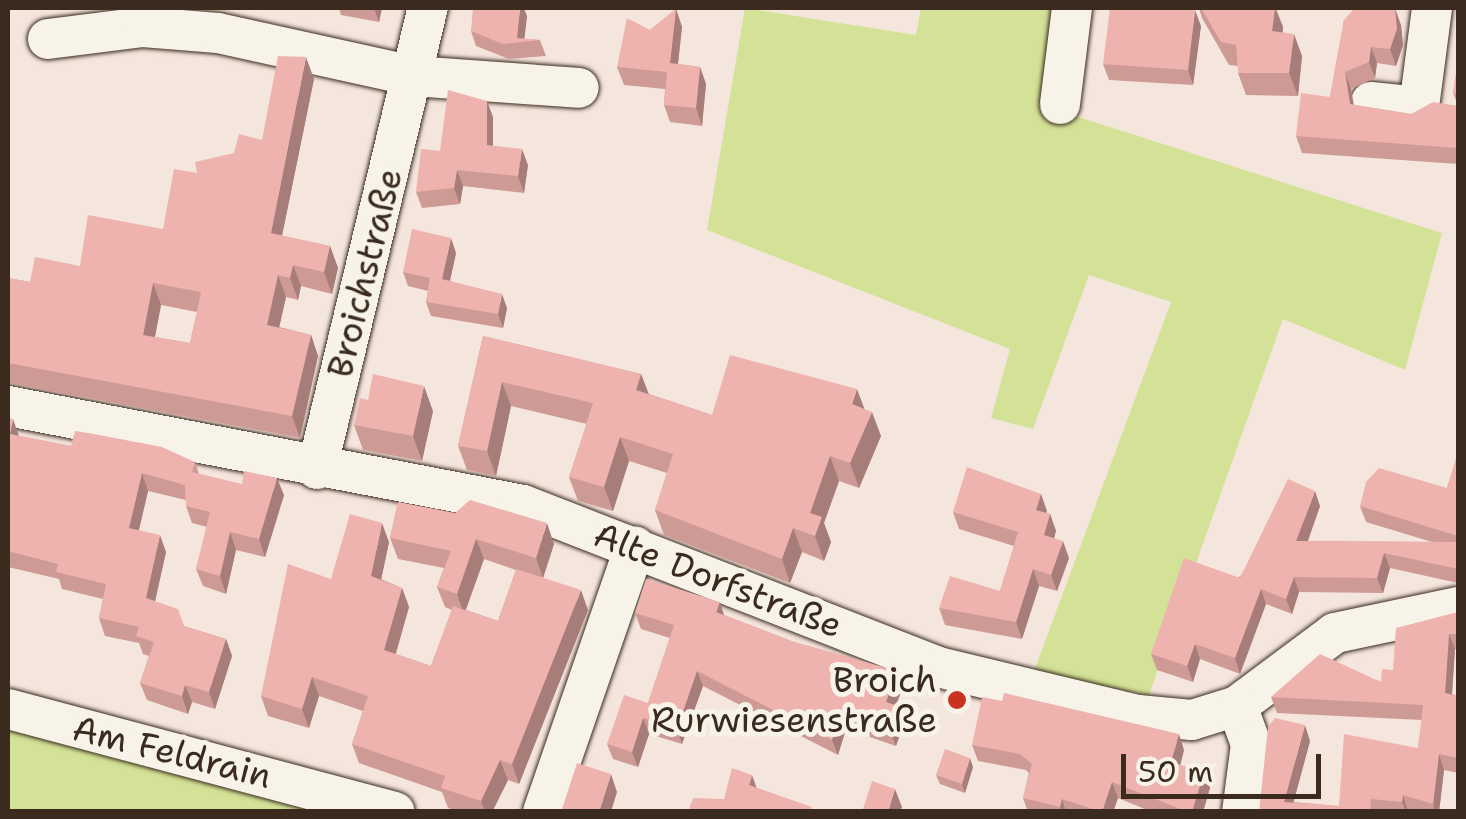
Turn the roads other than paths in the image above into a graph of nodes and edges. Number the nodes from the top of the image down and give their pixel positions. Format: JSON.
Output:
{"nodes":[{"id":1,"x":428,"y":8,"type":"edge"},
{"id":2,"x":1072,"y":8,"type":"edge"},
{"id":3,"x":1432,"y":8,"type":"edge"},
{"id":4,"x":48,"y":39,"type":"dead end"},
{"id":5,"x":412,"y":76,"type":"junction"},
{"id":6,"x":579,"y":88,"type":"dead end"},
{"id":7,"x":1371,"y":102,"type":"dead end"},
{"id":8,"x":1060,"y":104,"type":"dead end"},
{"id":9,"x":8,"y":406,"type":"edge"},
{"id":10,"x":317,"y":469,"type":"junction"},
{"id":11,"x":635,"y":546,"type":"junction"},
{"id":12,"x":1458,"y":607,"type":"edge"},
{"id":13,"x":1237,"y":706,"type":"junction"},
{"id":14,"x":8,"y":708,"type":"edge"},
{"id":15,"x":395,"y":812,"type":"edge"},
{"id":16,"x":543,"y":812,"type":"edge"},
{"id":17,"x":1242,"y":812,"type":"edge"}],
"edges":[{"from":1,"to":5,"type":"street","name":"Broichstraße"},
{"from":2,"to":8,"type":"street"},
{"from":3,"to":7,"type":"street"},
{"from":4,"to":5,"type":"street"},
{"from":5,"to":6,"type":"street"},
{"from":5,"to":10,"type":"street","name":"Broichstraße"},
{"from":9,"to":10,"type":"street","name":"Alte Dorfstraße"},
{"from":10,"to":11,"type":"street","name":"Alte Dorfstraße"},
{"from":11,"to":13,"type":"street","name":"Alte Dorfstraße"},
{"from":11,"to":16,"type":"street"},
{"from":12,"to":13,"type":"street","name":"Alte Dorfstraße"},
{"from":13,"to":17,"type":"street"},
{"from":14,"to":15,"type":"street","name":"Am Feldrain"}]}
